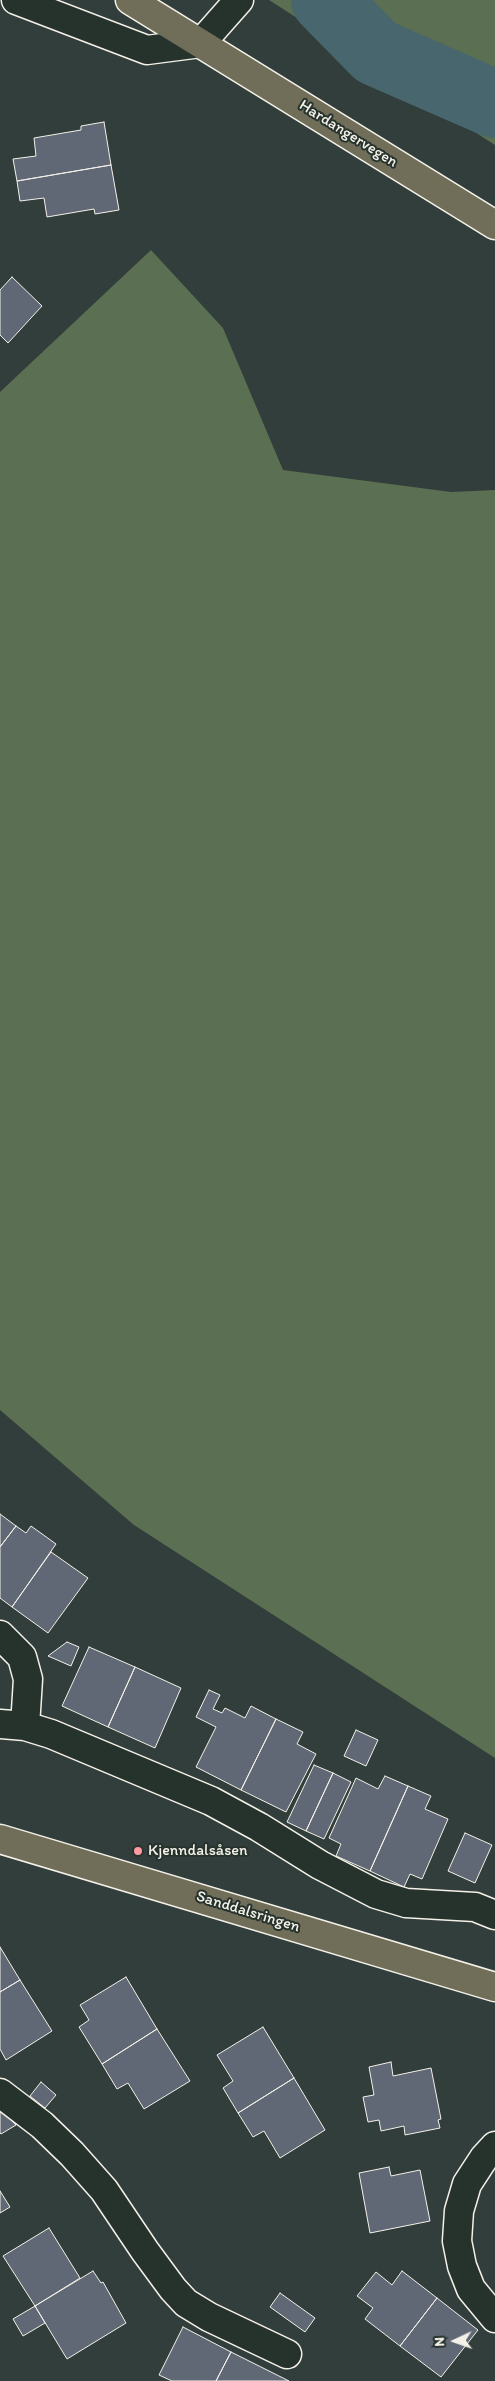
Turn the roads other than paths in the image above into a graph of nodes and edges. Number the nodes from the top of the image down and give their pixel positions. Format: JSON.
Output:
{"nodes":[{"id":1,"x":16,"y":0,"type":"edge"},
{"id":2,"x":130,"y":0,"type":"edge"},
{"id":3,"x":239,"y":0,"type":"edge"},
{"id":4,"x":201,"y":43,"type":"junction"},
{"id":5,"x":495,"y":225,"type":"edge"},
{"id":6,"x":0,"y":1635,"type":"edge"},
{"id":7,"x":12,"y":1725,"type":"edge"},
{"id":8,"x":0,"y":1838,"type":"edge"},
{"id":9,"x":495,"y":1915,"type":"edge"},
{"id":10,"x":495,"y":1987,"type":"edge"},
{"id":11,"x":0,"y":2093,"type":"edge"},
{"id":12,"x":495,"y":2146,"type":"edge"},
{"id":13,"x":495,"y":2318,"type":"edge"},
{"id":14,"x":287,"y":2354,"type":"dead end"}],
"edges":[{"from":1,"to":4,"type":"street"},
{"from":2,"to":4,"type":"main road","name":"Hardangervegen"},
{"from":3,"to":4,"type":"street"},
{"from":4,"to":5,"type":"main road","name":"Hardangervegen"},
{"from":6,"to":7,"type":"street"},
{"from":7,"to":9,"type":"street"},
{"from":8,"to":10,"type":"main road","name":"Sanddalsringen"},
{"from":11,"to":14,"type":"street"},
{"from":12,"to":13,"type":"street"}]}
